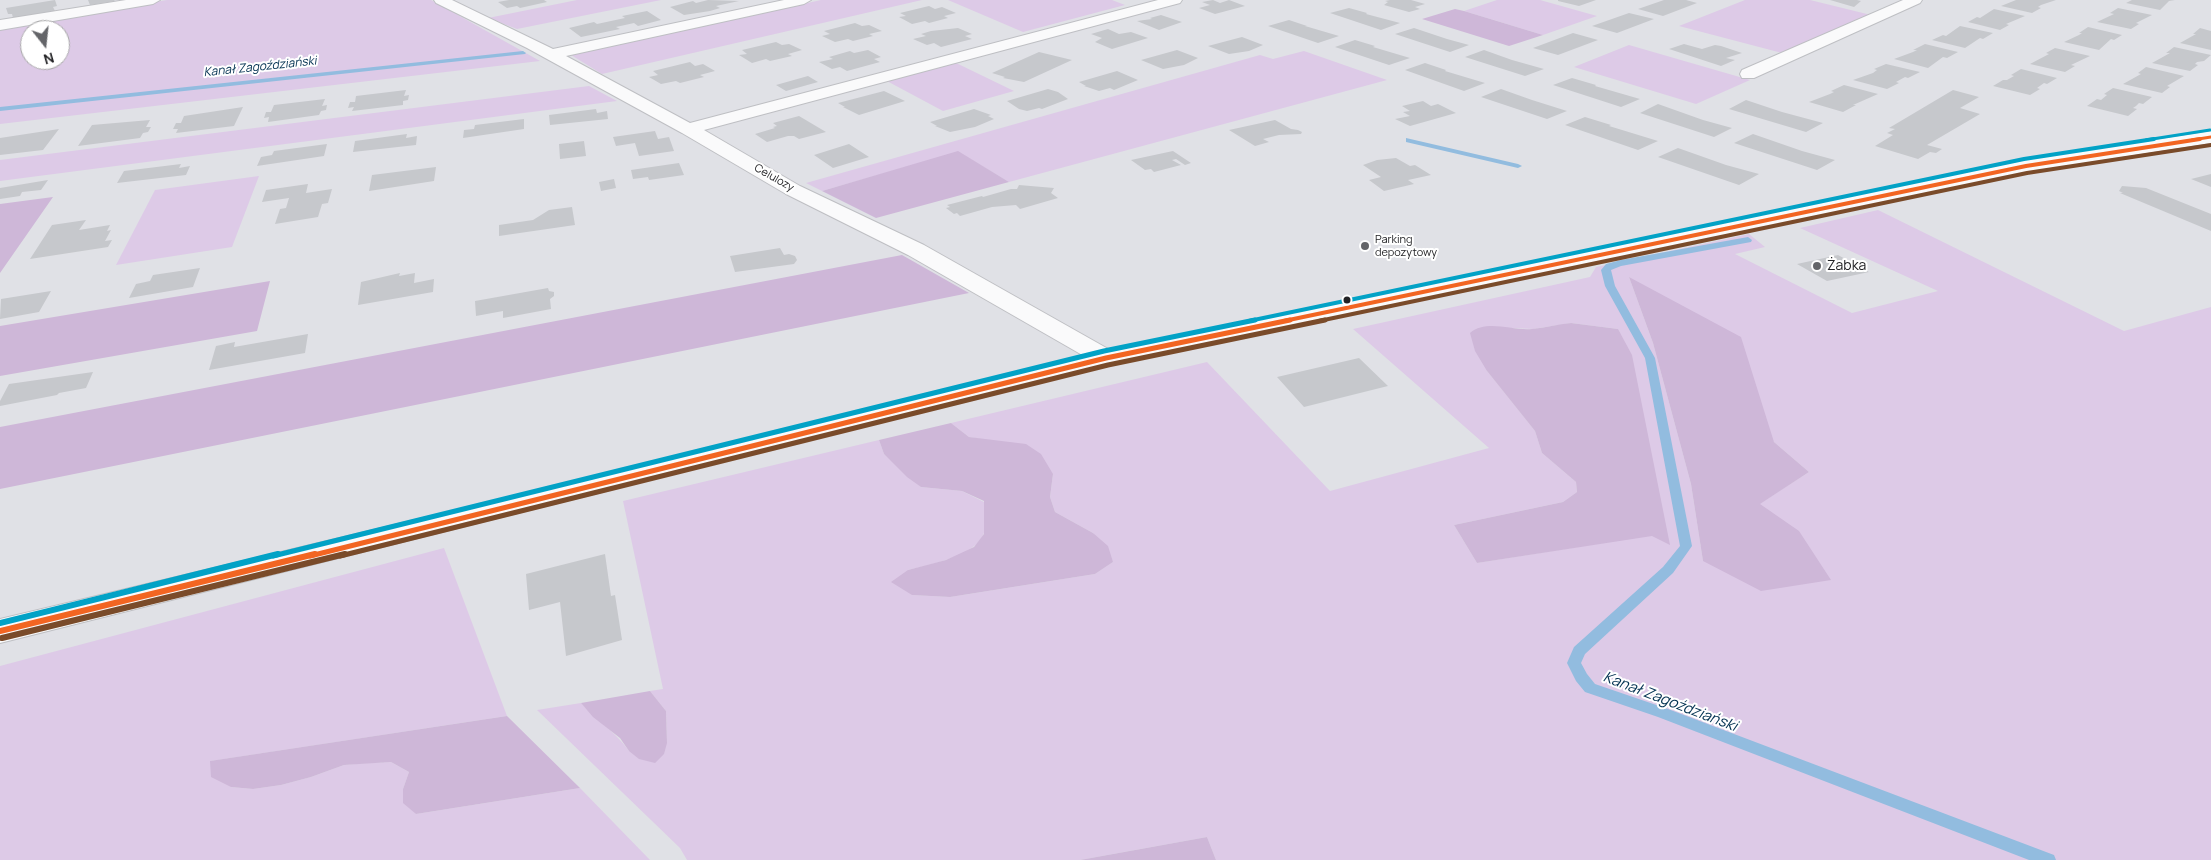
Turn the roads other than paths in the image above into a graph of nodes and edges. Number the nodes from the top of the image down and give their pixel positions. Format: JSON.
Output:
{"nodes":[{"id":1,"x":153,"y":0,"type":"edge"},
{"id":2,"x":471,"y":0,"type":"edge"},
{"id":3,"x":804,"y":0,"type":"edge"},
{"id":4,"x":1175,"y":0,"type":"edge"},
{"id":5,"x":1915,"y":0,"type":"edge"},
{"id":6,"x":445,"y":2,"type":"edge"},
{"id":7,"x":0,"y":25,"type":"edge"},
{"id":8,"x":546,"y":53,"type":"junction"},
{"id":9,"x":1748,"y":74,"type":"dead end"},
{"id":10,"x":688,"y":129,"type":"junction"},
{"id":11,"x":2211,"y":137,"type":"edge"},
{"id":12,"x":1106,"y":358,"type":"junction"},
{"id":13,"x":0,"y":631,"type":"edge"}],
"edges":[{"from":1,"to":7,"type":"street"},
{"from":2,"to":6,"type":"street"},
{"from":3,"to":8,"type":"street"},
{"from":4,"to":10,"type":"street"},
{"from":5,"to":9,"type":"street"},
{"from":6,"to":8,"type":"street","name":"Celulozy"},
{"from":8,"to":10,"type":"street","name":"Celulozy"},
{"from":10,"to":12,"type":"street","name":"Celulozy"},
{"from":11,"to":12,"type":"street"},
{"from":12,"to":13,"type":"street"}]}
